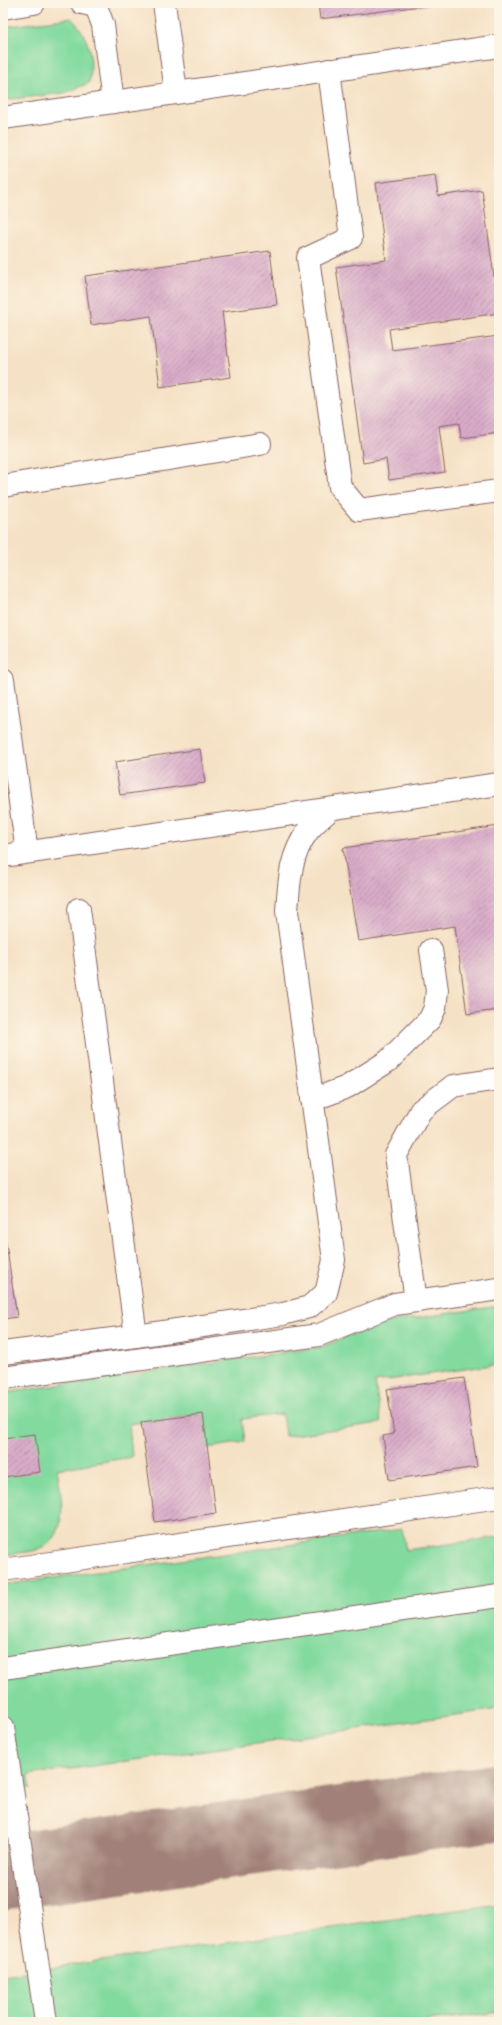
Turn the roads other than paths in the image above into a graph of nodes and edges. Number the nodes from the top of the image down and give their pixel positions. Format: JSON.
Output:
{"nodes":[{"id":1,"x":34,"y":3,"type":"edge"},
{"id":2,"x":82,"y":3,"type":"edge"},
{"id":3,"x":164,"y":3,"type":"edge"},
{"id":4,"x":3,"y":8,"type":"edge"},
{"id":5,"x":499,"y":46,"type":"edge"},
{"id":6,"x":330,"y":70,"type":"junction"},
{"id":7,"x":176,"y":92,"type":"junction"},
{"id":8,"x":113,"y":102,"type":"junction"},
{"id":9,"x":3,"y":118,"type":"edge"},
{"id":10,"x":260,"y":444,"type":"dead end"},
{"id":11,"x":3,"y":486,"type":"edge"},
{"id":12,"x":499,"y":491,"type":"edge"},
{"id":13,"x":3,"y":680,"type":"edge"},
{"id":14,"x":6,"y":720,"type":"edge"},
{"id":15,"x":499,"y":784,"type":"edge"},
{"id":16,"x":331,"y":809,"type":"junction"},
{"id":17,"x":27,"y":852,"type":"junction"},
{"id":18,"x":3,"y":856,"type":"edge"},
{"id":19,"x":80,"y":909,"type":"dead end"},
{"id":20,"x":431,"y":950,"type":"dead end"},
{"id":21,"x":499,"y":1079,"type":"edge"},
{"id":22,"x":312,"y":1100,"type":"junction"},
{"id":23,"x":499,"y":1289,"type":"edge"},
{"id":24,"x":416,"y":1301,"type":"junction"},
{"id":25,"x":136,"y":1336,"type":"junction"},
{"id":26,"x":3,"y":1353,"type":"edge"},
{"id":27,"x":3,"y":1378,"type":"edge"},
{"id":28,"x":499,"y":1497,"type":"edge"},
{"id":29,"x":3,"y":1570,"type":"edge"},
{"id":30,"x":499,"y":1596,"type":"edge"},
{"id":31,"x":3,"y":1668,"type":"edge"},
{"id":32,"x":3,"y":1727,"type":"edge"},
{"id":33,"x":46,"y":2022,"type":"edge"}],
"edges":[{"from":1,"to":4,"type":"lane"},
{"from":2,"to":8,"type":"lane"},
{"from":3,"to":7,"type":"lane"},
{"from":5,"to":6,"type":"lane"},
{"from":6,"to":7,"type":"lane"},
{"from":6,"to":12,"type":"lane"},
{"from":7,"to":8,"type":"lane"},
{"from":8,"to":9,"type":"lane"},
{"from":10,"to":11,"type":"lane"},
{"from":13,"to":14,"type":"lane"},
{"from":14,"to":17,"type":"lane"},
{"from":15,"to":16,"type":"lane"},
{"from":16,"to":17,"type":"lane"},
{"from":16,"to":22,"type":"lane"},
{"from":17,"to":18,"type":"lane"},
{"from":19,"to":25,"type":"lane"},
{"from":20,"to":22,"type":"lane"},
{"from":21,"to":24,"type":"lane"},
{"from":22,"to":25,"type":"lane"},
{"from":23,"to":24,"type":"lane"},
{"from":24,"to":27,"type":"lane"},
{"from":25,"to":26,"type":"lane"},
{"from":28,"to":29,"type":"lane"},
{"from":30,"to":31,"type":"lane"},
{"from":32,"to":33,"type":"lane"}]}
